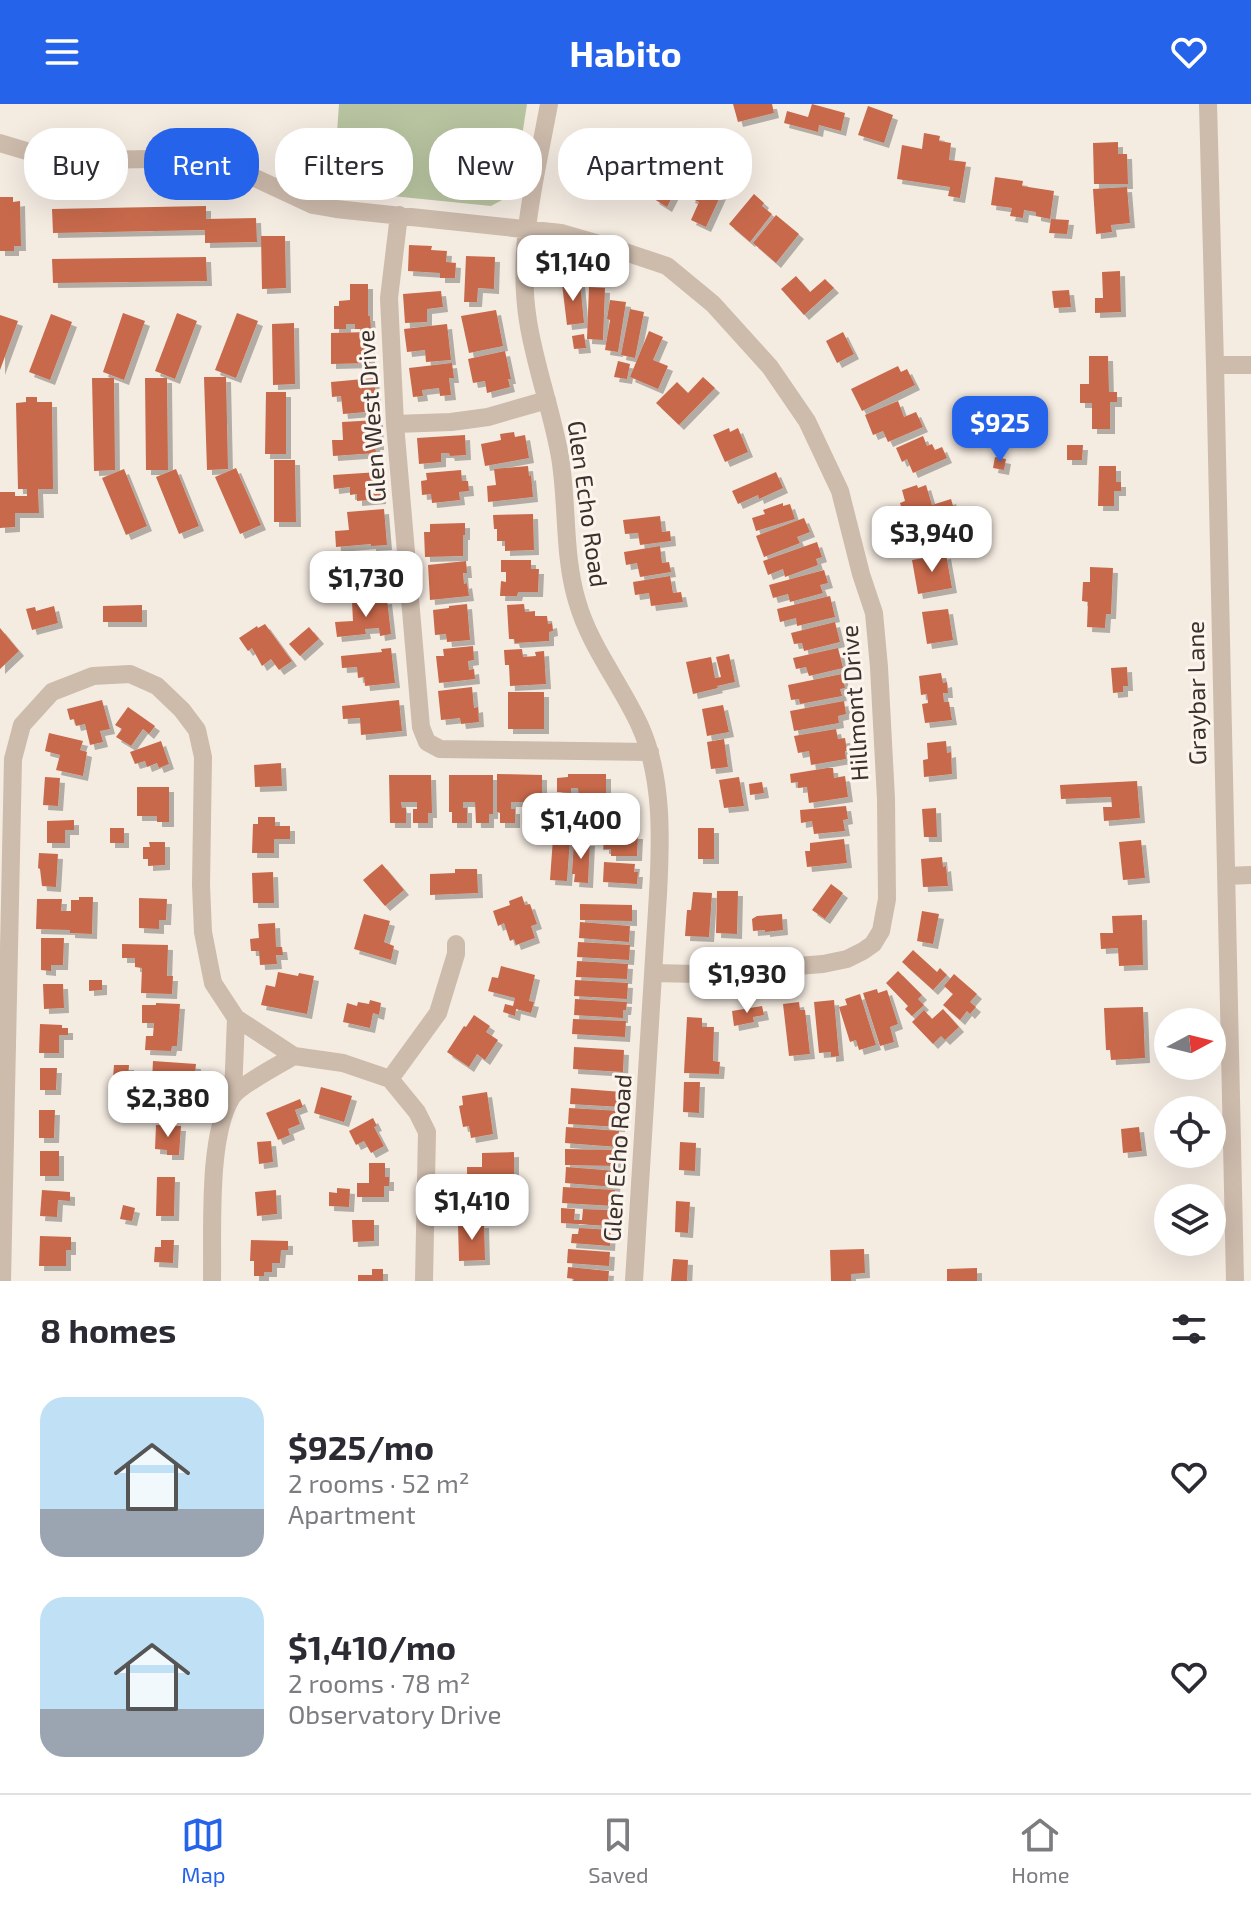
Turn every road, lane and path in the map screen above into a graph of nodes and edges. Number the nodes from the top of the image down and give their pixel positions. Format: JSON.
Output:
{"nodes":[{"id":1,"x":549,"y":104,"type":"edge"},
{"id":2,"x":1208,"y":104,"type":"edge"},
{"id":3,"x":0,"y":143,"type":"edge"},
{"id":4,"x":399,"y":215,"type":"junction"},
{"id":5,"x":525,"y":229,"type":"junction"},
{"id":6,"x":1215,"y":365,"type":"junction"},
{"id":7,"x":1251,"y":365,"type":"edge"},
{"id":8,"x":547,"y":400,"type":"junction"},
{"id":9,"x":395,"y":424,"type":"junction"},
{"id":10,"x":650,"y":752,"type":"junction"},
{"id":11,"x":1251,"y":875,"type":"edge"},
{"id":12,"x":1226,"y":876,"type":"junction"},
{"id":13,"x":456,"y":944,"type":"dead end"},
{"id":14,"x":654,"y":973,"type":"junction"},
{"id":15,"x":236,"y":1018,"type":"junction"},
{"id":16,"x":294,"y":1056,"type":"junction"},
{"id":17,"x":390,"y":1079,"type":"junction"},
{"id":18,"x":233,"y":1095,"type":"junction"},
{"id":19,"x":1251,"y":1125,"type":"edge"},
{"id":20,"x":1231,"y":1126,"type":"junction"},
{"id":21,"x":2,"y":1281,"type":"edge"},
{"id":22,"x":212,"y":1281,"type":"edge"},
{"id":23,"x":424,"y":1281,"type":"edge"},
{"id":24,"x":634,"y":1281,"type":"edge"},
{"id":25,"x":1235,"y":1281,"type":"edge"}],
"edges":[{"from":1,"to":5,"type":"street","name":"Glen Echo Road"},
{"from":2,"to":6,"type":"street","name":"Graybar Lane"},
{"from":3,"to":4,"type":"street","name":"Hillmont Drive"},
{"from":4,"to":5,"type":"street","name":"Hillmont Drive"},
{"from":4,"to":9,"type":"street","name":"Glen West Drive"},
{"from":5,"to":8,"type":"street","name":"Glen Echo Road"},
{"from":5,"to":14,"type":"street","name":"Hillmont Drive"},
{"from":6,"to":7,"type":"street"},
{"from":6,"to":12,"type":"street","name":"Graybar Lane"},
{"from":8,"to":9,"type":"street"},
{"from":8,"to":10,"type":"street","name":"Glen Echo Road"},
{"from":9,"to":10,"type":"street","name":"Glen West Drive"},
{"from":10,"to":14,"type":"street","name":"Glen Echo Road"},
{"from":11,"to":12,"type":"street"},
{"from":12,"to":20,"type":"street","name":"Graybar Lane"},
{"from":13,"to":17,"type":"street"},
{"from":14,"to":24,"type":"street","name":"Glen Echo Road"},
{"from":15,"to":16,"type":"street"},
{"from":15,"to":18,"type":"street"},
{"from":15,"to":21,"type":"street"},
{"from":16,"to":17,"type":"street"},
{"from":16,"to":18,"type":"street"},
{"from":17,"to":23,"type":"street"},
{"from":18,"to":22,"type":"street"},
{"from":19,"to":20,"type":"street"},
{"from":20,"to":25,"type":"street","name":"Graybar Lane"}]}
